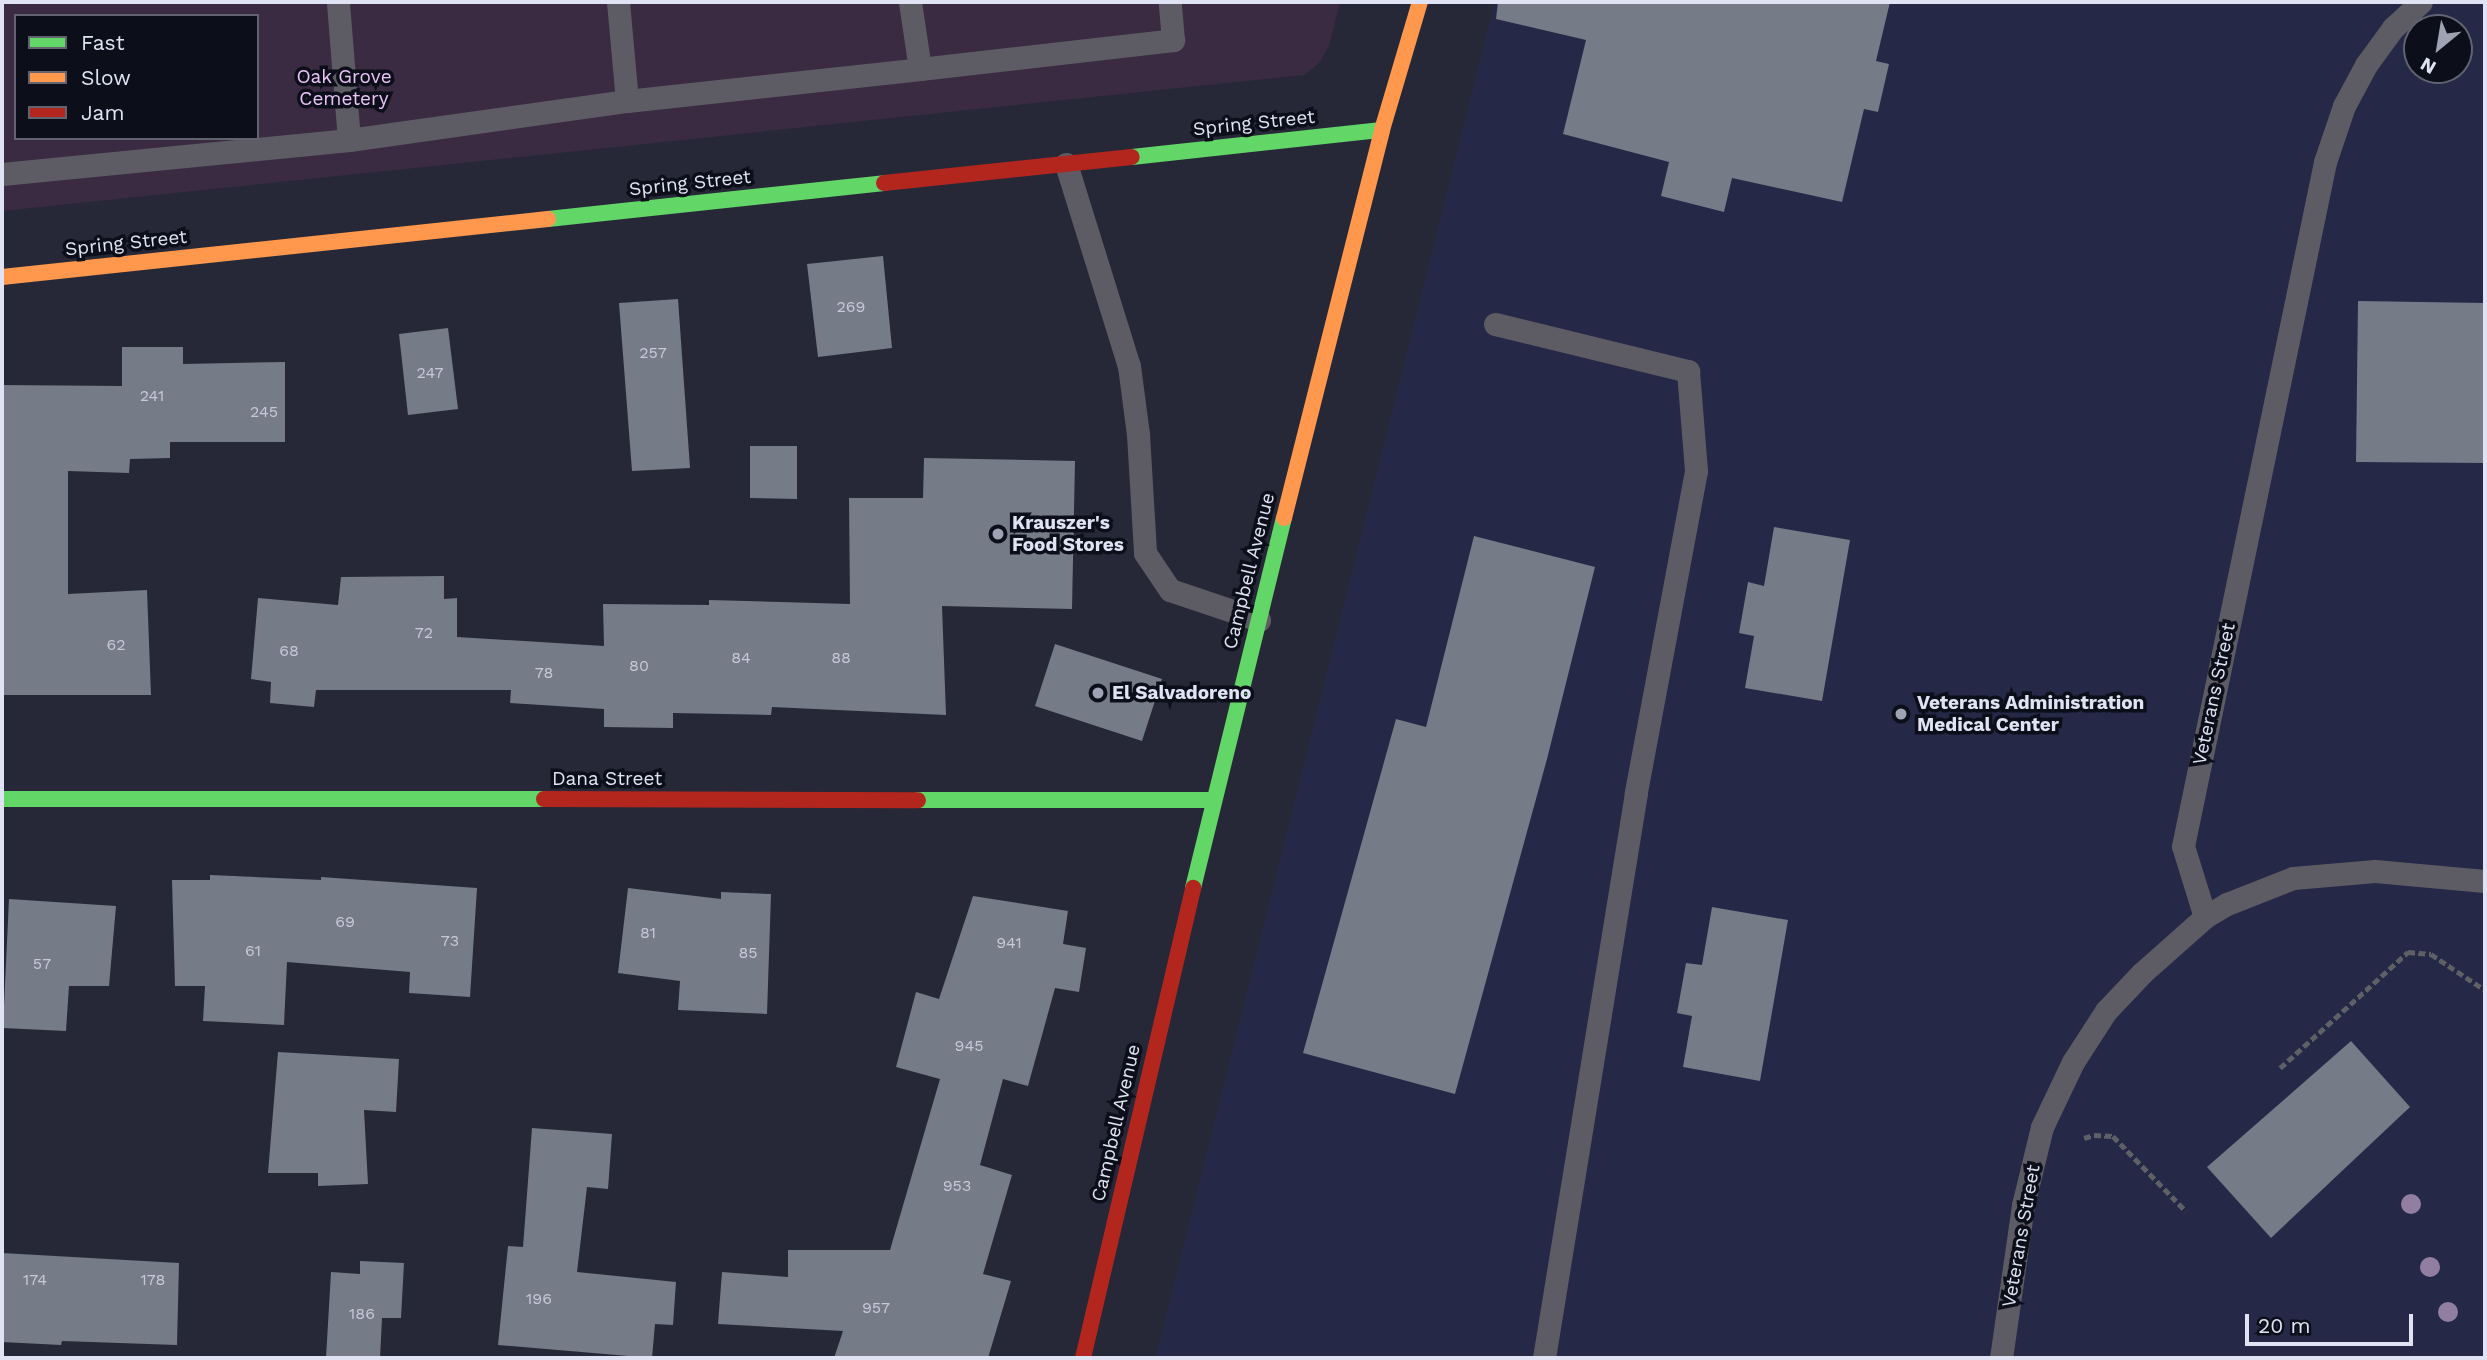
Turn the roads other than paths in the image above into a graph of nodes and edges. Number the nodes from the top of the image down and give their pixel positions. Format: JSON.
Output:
{"nodes":[{"id":1,"x":338,"y":2,"type":"edge"},
{"id":2,"x":618,"y":2,"type":"edge"},
{"id":3,"x":910,"y":2,"type":"edge"},
{"id":4,"x":1170,"y":2,"type":"edge"},
{"id":5,"x":1420,"y":2,"type":"edge"},
{"id":6,"x":2421,"y":2,"type":"edge"},
{"id":7,"x":920,"y":69,"type":"junction"},
{"id":8,"x":627,"y":100,"type":"junction"},
{"id":9,"x":1382,"y":130,"type":"junction"},
{"id":10,"x":349,"y":140,"type":"junction"},
{"id":11,"x":1066,"y":164,"type":"junction"},
{"id":12,"x":2,"y":174,"type":"edge"},
{"id":13,"x":2,"y":278,"type":"edge"},
{"id":14,"x":1495,"y":324,"type":"dead end"},
{"id":15,"x":1259,"y":620,"type":"junction"},
{"id":16,"x":2,"y":799,"type":"edge"},
{"id":17,"x":1213,"y":800,"type":"junction"},
{"id":18,"x":2485,"y":881,"type":"edge"},
{"id":19,"x":2205,"y":916,"type":"junction"},
{"id":20,"x":1083,"y":1358,"type":"edge"},
{"id":21,"x":1544,"y":1358,"type":"edge"},
{"id":22,"x":2001,"y":1358,"type":"edge"}],
"edges":[{"from":1,"to":10,"type":"lane"},
{"from":2,"to":8,"type":"lane"},
{"from":3,"to":7,"type":"lane"},
{"from":4,"to":7,"type":"lane"},
{"from":5,"to":9,"type":"main road","name":"Campbell Avenue"},
{"from":6,"to":19,"type":"lane","name":"Veterans Street"},
{"from":7,"to":8,"type":"lane"},
{"from":8,"to":10,"type":"lane"},
{"from":9,"to":11,"type":"main road","name":"Spring Street"},
{"from":9,"to":15,"type":"main road","name":"Campbell Avenue"},
{"from":10,"to":12,"type":"lane"},
{"from":11,"to":13,"type":"main road","name":"Spring Street"},
{"from":11,"to":15,"type":"lane"},
{"from":14,"to":21,"type":"lane"},
{"from":15,"to":17,"type":"main road","name":"Campbell Avenue"},
{"from":16,"to":17,"type":"main road","name":"Dana Street"},
{"from":17,"to":20,"type":"main road","name":"Campbell Avenue"},
{"from":18,"to":19,"type":"lane"},
{"from":19,"to":22,"type":"lane","name":"Veterans Street"}]}
